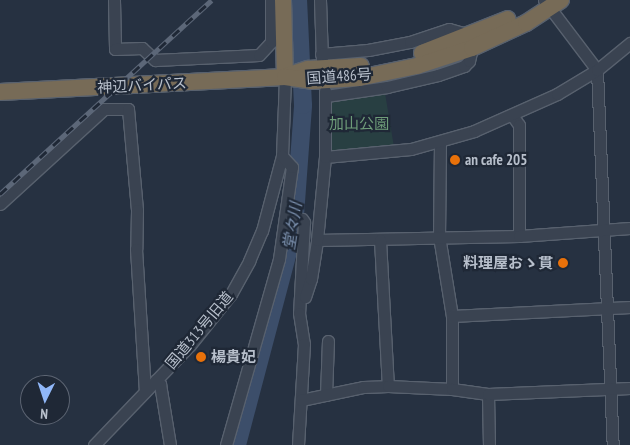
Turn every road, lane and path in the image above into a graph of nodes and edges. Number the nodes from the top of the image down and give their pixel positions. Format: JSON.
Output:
{"nodes":[{"id":1,"x":114,"y":0,"type":"edge"},
{"id":2,"x":271,"y":0,"type":"edge"},
{"id":3,"x":283,"y":0,"type":"edge"},
{"id":4,"x":320,"y":0,"type":"edge"},
{"id":5,"x":550,"y":2,"type":"edge"},
{"id":6,"x":472,"y":42,"type":"junction"},
{"id":7,"x":630,"y":43,"type":"edge"},
{"id":8,"x":597,"y":70,"type":"junction"},
{"id":9,"x":299,"y":76,"type":"junction"},
{"id":10,"x":0,"y":92,"type":"edge"},
{"id":11,"x":512,"y":115,"type":"junction"},
{"id":12,"x":440,"y":142,"type":"junction"},
{"id":13,"x":282,"y":156,"type":"junction"},
{"id":14,"x":325,"y":157,"type":"junction"},
{"id":15,"x":0,"y":204,"type":"edge"},
{"id":16,"x":286,"y":217,"type":"junction"},
{"id":17,"x":630,"y":228,"type":"edge"},
{"id":18,"x":602,"y":229,"type":"junction"},
{"id":19,"x":439,"y":236,"type":"junction"},
{"id":20,"x":520,"y":236,"type":"junction"},
{"id":21,"x":317,"y":240,"type":"junction"},
{"id":22,"x":380,"y":240,"type":"junction"},
{"id":23,"x":630,"y":308,"type":"edge"},
{"id":24,"x":605,"y":309,"type":"junction"},
{"id":25,"x":299,"y":313,"type":"junction"},
{"id":26,"x":452,"y":316,"type":"junction"},
{"id":27,"x":328,"y":341,"type":"dead end"},
{"id":28,"x":156,"y":380,"type":"junction"},
{"id":29,"x":388,"y":386,"type":"junction"},
{"id":30,"x":630,"y":388,"type":"edge"},
{"id":31,"x":452,"y":389,"type":"junction"},
{"id":32,"x":610,"y":389,"type":"junction"},
{"id":33,"x":145,"y":392,"type":"junction"},
{"id":34,"x":326,"y":394,"type":"junction"},
{"id":35,"x":488,"y":394,"type":"junction"},
{"id":36,"x":301,"y":400,"type":"junction"},
{"id":37,"x":94,"y":445,"type":"edge"},
{"id":38,"x":170,"y":445,"type":"edge"},
{"id":39,"x":226,"y":445,"type":"edge"},
{"id":40,"x":298,"y":445,"type":"edge"},
{"id":41,"x":489,"y":445,"type":"edge"},
{"id":42,"x":613,"y":445,"type":"edge"}],
"edges":[{"from":1,"to":2,"type":"street"},
{"from":3,"to":9,"type":"highway"},
{"from":4,"to":6,"type":"street"},
{"from":5,"to":6,"type":"highway","name":"国道486号"},
{"from":5,"to":8,"type":"street"},
{"from":6,"to":9,"type":"highway","name":"国道486号"},
{"from":6,"to":14,"type":"street"},
{"from":7,"to":8,"type":"street"},
{"from":8,"to":11,"type":"street"},
{"from":8,"to":18,"type":"street"},
{"from":9,"to":10,"type":"highway","name":"神辺バイパス"},
{"from":9,"to":13,"type":"street","name":"国道313号旧道"},
{"from":11,"to":12,"type":"street"},
{"from":11,"to":20,"type":"street"},
{"from":12,"to":14,"type":"street"},
{"from":12,"to":19,"type":"street"},
{"from":13,"to":16,"type":"street"},
{"from":13,"to":28,"type":"street","name":"国道313号旧道"},
{"from":14,"to":21,"type":"street"},
{"from":15,"to":33,"type":"street"},
{"from":16,"to":25,"type":"street"},
{"from":16,"to":39,"type":"street"},
{"from":17,"to":18,"type":"street"},
{"from":18,"to":20,"type":"street"},
{"from":18,"to":24,"type":"street"},
{"from":19,"to":20,"type":"street"},
{"from":19,"to":22,"type":"street"},
{"from":19,"to":26,"type":"street"},
{"from":21,"to":22,"type":"street"},
{"from":21,"to":25,"type":"street"},
{"from":22,"to":29,"type":"street"},
{"from":23,"to":24,"type":"street"},
{"from":24,"to":26,"type":"street"},
{"from":24,"to":32,"type":"street"},
{"from":25,"to":36,"type":"street"},
{"from":26,"to":31,"type":"street"},
{"from":27,"to":34,"type":"street"},
{"from":28,"to":33,"type":"street","name":"国道313号旧道"},
{"from":28,"to":38,"type":"street"},
{"from":29,"to":31,"type":"street"},
{"from":29,"to":34,"type":"street"},
{"from":30,"to":32,"type":"street"},
{"from":31,"to":35,"type":"street"},
{"from":32,"to":35,"type":"street"},
{"from":32,"to":42,"type":"street"},
{"from":33,"to":37,"type":"street","name":"国道313号旧道"},
{"from":34,"to":36,"type":"street"},
{"from":35,"to":41,"type":"street"},
{"from":36,"to":40,"type":"street"}]}
